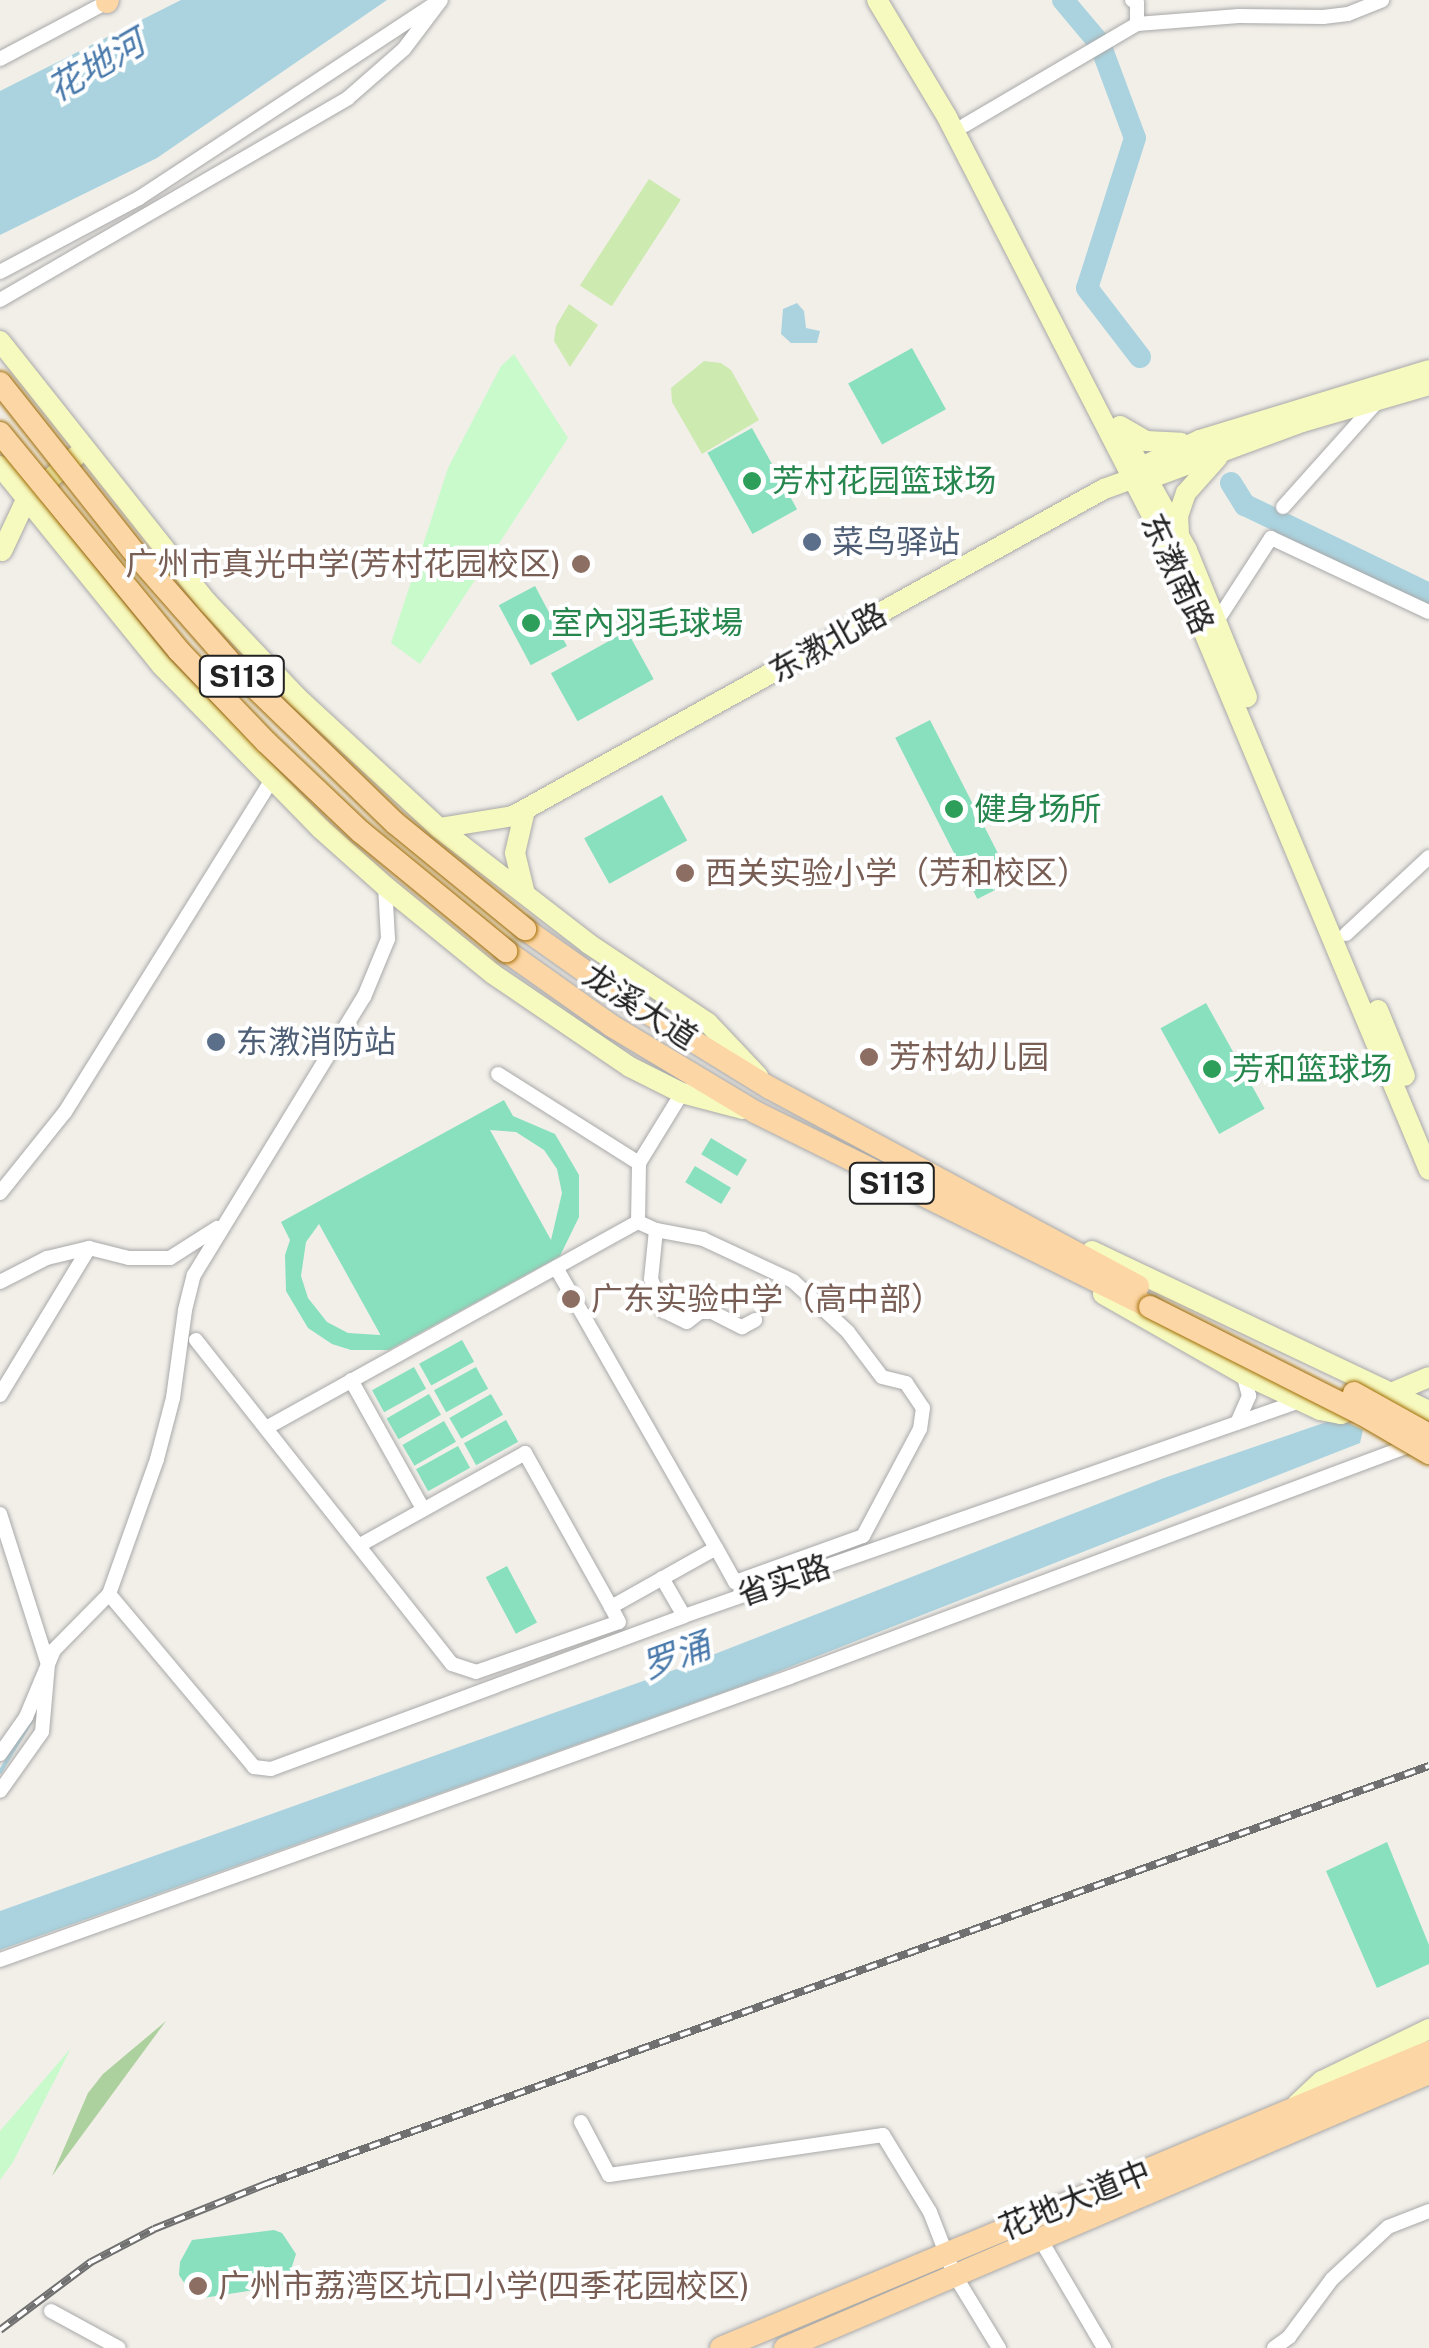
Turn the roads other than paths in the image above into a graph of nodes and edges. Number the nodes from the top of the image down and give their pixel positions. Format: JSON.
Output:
{"nodes":[{"id":1,"x":440,"y":0,"type":"edge"},
{"id":2,"x":877,"y":0,"type":"edge"},
{"id":3,"x":893,"y":0,"type":"edge"},
{"id":4,"x":1132,"y":0,"type":"edge"},
{"id":5,"x":1382,"y":0,"type":"edge"},
{"id":6,"x":107,"y":1,"type":"edge"},
{"id":7,"x":1137,"y":24,"type":"junction"},
{"id":8,"x":0,"y":58,"type":"edge"},
{"id":9,"x":964,"y":124,"type":"junction"},
{"id":10,"x":0,"y":272,"type":"edge"},
{"id":11,"x":0,"y":300,"type":"edge"},
{"id":12,"x":0,"y":341,"type":"edge"},
{"id":13,"x":1429,"y":370,"type":"edge"},
{"id":14,"x":0,"y":384,"type":"edge"},
{"id":15,"x":1429,"y":385,"type":"edge"},
{"id":16,"x":1380,"y":398,"type":"junction"},
{"id":17,"x":1117,"y":424,"type":"junction"},
{"id":18,"x":0,"y":433,"type":"edge"},
{"id":19,"x":1194,"y":442,"type":"junction"},
{"id":20,"x":83,"y":450,"type":"junction"},
{"id":21,"x":1224,"y":451,"type":"junction"},
{"id":22,"x":3,"y":469,"type":"edge"},
{"id":23,"x":1140,"y":475,"type":"junction"},
{"id":24,"x":26,"y":500,"type":"junction"},
{"id":25,"x":1283,"y":507,"type":"dead end"},
{"id":26,"x":1,"y":527,"type":"edge"},
{"id":27,"x":49,"y":529,"type":"junction"},
{"id":28,"x":1180,"y":536,"type":"junction"},
{"id":29,"x":1,"y":553,"type":"edge"},
{"id":30,"x":1429,"y":612,"type":"edge"},
{"id":31,"x":1217,"y":622,"type":"junction"},
{"id":32,"x":363,"y":760,"type":"junction"},
{"id":33,"x":272,"y":780,"type":"junction"},
{"id":34,"x":525,"y":810,"type":"junction"},
{"id":35,"x":314,"y":821,"type":"junction"},
{"id":36,"x":439,"y":828,"type":"junction"},
{"id":37,"x":1429,"y":856,"type":"edge"},
{"id":38,"x":385,"y":886,"type":"junction"},
{"id":39,"x":526,"y":896,"type":"junction"},
{"id":40,"x":1346,"y":934,"type":"junction"},
{"id":41,"x":498,"y":1074,"type":"dead end"},
{"id":42,"x":770,"y":1088,"type":"junction"},
{"id":43,"x":682,"y":1093,"type":"junction"},
{"id":44,"x":754,"y":1112,"type":"junction"},
{"id":45,"x":1429,"y":1135,"type":"edge"},
{"id":46,"x":640,"y":1163,"type":"junction"},
{"id":47,"x":1429,"y":1170,"type":"edge"},
{"id":48,"x":0,"y":1193,"type":"edge"},
{"id":49,"x":638,"y":1222,"type":"junction"},
{"id":50,"x":222,"y":1224,"type":"junction"},
{"id":51,"x":1036,"y":1228,"type":"junction"},
{"id":52,"x":656,"y":1230,"type":"junction"},
{"id":53,"x":88,"y":1248,"type":"junction"},
{"id":54,"x":1030,"y":1252,"type":"junction"},
{"id":55,"x":556,"y":1267,"type":"junction"},
{"id":56,"x":0,"y":1282,"type":"edge"},
{"id":57,"x":1152,"y":1301,"type":"junction"},
{"id":58,"x":755,"y":1320,"type":"dead end"},
{"id":59,"x":196,"y":1340,"type":"dead end"},
{"id":60,"x":1429,"y":1364,"type":"edge"},
{"id":61,"x":1244,"y":1374,"type":"junction"},
{"id":62,"x":1365,"y":1378,"type":"junction"},
{"id":63,"x":1429,"y":1378,"type":"edge"},
{"id":64,"x":351,"y":1380,"type":"junction"},
{"id":65,"x":1392,"y":1392,"type":"junction"},
{"id":66,"x":0,"y":1395,"type":"edge"},
{"id":67,"x":1303,"y":1403,"type":"junction"},
{"id":68,"x":1429,"y":1410,"type":"edge"},
{"id":69,"x":1238,"y":1423,"type":"junction"},
{"id":70,"x":266,"y":1428,"type":"junction"},
{"id":71,"x":1429,"y":1437,"type":"edge"},
{"id":72,"x":1429,"y":1454,"type":"edge"},
{"id":73,"x":423,"y":1510,"type":"junction"},
{"id":74,"x":0,"y":1514,"type":"edge"},
{"id":75,"x":360,"y":1546,"type":"junction"},
{"id":76,"x":716,"y":1548,"type":"junction"},
{"id":77,"x":662,"y":1578,"type":"junction"},
{"id":78,"x":109,"y":1594,"type":"junction"},
{"id":79,"x":611,"y":1607,"type":"junction"},
{"id":80,"x":684,"y":1616,"type":"junction"},
{"id":81,"x":48,"y":1664,"type":"junction"},
{"id":82,"x":0,"y":1754,"type":"edge"},
{"id":83,"x":0,"y":1790,"type":"edge"},
{"id":84,"x":0,"y":1960,"type":"edge"},
{"id":85,"x":1429,"y":2029,"type":"edge"},
{"id":86,"x":1429,"y":2040,"type":"edge"},
{"id":87,"x":1429,"y":2052,"type":"edge"},
{"id":88,"x":1429,"y":2073,"type":"edge"},
{"id":89,"x":1296,"y":2106,"type":"junction"},
{"id":90,"x":581,"y":2122,"type":"dead end"},
{"id":91,"x":1243,"y":2132,"type":"junction"},
{"id":92,"x":1429,"y":2211,"type":"edge"},
{"id":93,"x":1039,"y":2237,"type":"junction"},
{"id":94,"x":950,"y":2264,"type":"junction"},
{"id":95,"x":50,"y":2311,"type":"dead end"},
{"id":96,"x":120,"y":2348,"type":"edge"},
{"id":97,"x":721,"y":2348,"type":"edge"},
{"id":98,"x":785,"y":2348,"type":"edge"},
{"id":99,"x":999,"y":2348,"type":"edge"},
{"id":100,"x":1104,"y":2348,"type":"edge"},
{"id":101,"x":1274,"y":2348,"type":"edge"}],
"edges":[{"from":1,"to":10,"type":"street"},
{"from":1,"to":11,"type":"street"},
{"from":2,"to":23,"type":"street","name":"东漖南路"},
{"from":3,"to":9,"type":"street","name":"东漖南路"},
{"from":4,"to":7,"type":"street"},
{"from":5,"to":7,"type":"street"},
{"from":6,"to":8,"type":"street"},
{"from":7,"to":9,"type":"street"},
{"from":9,"to":17,"type":"street","name":"东漖南路"},
{"from":12,"to":20,"type":"street"},
{"from":13,"to":19,"type":"street","name":"东漖北路"},
{"from":14,"to":42,"type":"main road","name":"龙溪大道","number":"S113","bridge":true},
{"from":15,"to":16,"type":"street","name":"东漖北路"},
{"from":16,"to":21,"type":"street","name":"东漖北路"},
{"from":16,"to":25,"type":"street"},
{"from":17,"to":19,"type":"street"},
{"from":17,"to":23,"type":"street","name":"东漖南路"},
{"from":18,"to":44,"type":"main road","name":"龙溪大道","number":"S113","bridge":true},
{"from":19,"to":23,"type":"street","name":"东漖北路"},
{"from":20,"to":24,"type":"street"},
{"from":20,"to":32,"type":"street"},
{"from":21,"to":23,"type":"street","name":"东漖北路"},
{"from":21,"to":28,"type":"street"},
{"from":22,"to":24,"type":"street"},
{"from":22,"to":26,"type":"street"},
{"from":23,"to":28,"type":"street","name":"东漖南路"},
{"from":23,"to":34,"type":"street","name":"东漖北路"},
{"from":23,"to":47,"type":"street","name":"东漖南路"},
{"from":24,"to":26,"type":"street"},
{"from":24,"to":27,"type":"street"},
{"from":24,"to":29,"type":"street"},
{"from":27,"to":29,"type":"street"},
{"from":27,"to":33,"type":"street"},
{"from":28,"to":31,"type":"street","name":"东漖南路"},
{"from":30,"to":31,"type":"street"},
{"from":31,"to":40,"type":"street","name":"东漖南路"},
{"from":32,"to":35,"type":"street"},
{"from":32,"to":36,"type":"street"},
{"from":33,"to":35,"type":"street"},
{"from":33,"to":48,"type":"street"},
{"from":34,"to":36,"type":"street","name":"东漖北路"},
{"from":34,"to":39,"type":"street"},
{"from":35,"to":38,"type":"street"},
{"from":36,"to":39,"type":"street"},
{"from":37,"to":40,"type":"street"},
{"from":38,"to":43,"type":"street"},
{"from":38,"to":50,"type":"street"},
{"from":39,"to":42,"type":"street"},
{"from":40,"to":45,"type":"street","name":"东漖南路"},
{"from":41,"to":46,"type":"street"},
{"from":42,"to":51,"type":"main road","name":"龙溪大道","number":"S113"},
{"from":43,"to":44,"type":"street"},
{"from":43,"to":46,"type":"street"},
{"from":44,"to":54,"type":"main road","name":"龙溪大道","number":"S113"},
{"from":46,"to":49,"type":"street"},
{"from":49,"to":52,"type":"street"},
{"from":49,"to":55,"type":"street"},
{"from":50,"to":53,"type":"street"},
{"from":50,"to":78,"type":"street"},
{"from":51,"to":57,"type":"main road","name":"龙溪大道","number":"S113"},
{"from":51,"to":62,"type":"street"},
{"from":52,"to":58,"type":"street"},
{"from":52,"to":76,"type":"street"},
{"from":53,"to":56,"type":"street"},
{"from":53,"to":66,"type":"street"},
{"from":54,"to":57,"type":"main road","name":"龙溪大道","number":"S113"},
{"from":54,"to":61,"type":"street"},
{"from":55,"to":64,"type":"street"},
{"from":55,"to":76,"type":"street"},
{"from":57,"to":71,"type":"main road","name":"龙溪大道","bridge":true},
{"from":57,"to":72,"type":"main road","name":"龙溪大道","bridge":true},
{"from":59,"to":70,"type":"street"},
{"from":60,"to":62,"type":"street"},
{"from":61,"to":67,"type":"street"},
{"from":61,"to":69,"type":"street"},
{"from":62,"to":65,"type":"street"},
{"from":62,"to":67,"type":"street"},
{"from":63,"to":65,"type":"street"},
{"from":64,"to":70,"type":"street"},
{"from":64,"to":73,"type":"street"},
{"from":65,"to":67,"type":"street"},
{"from":65,"to":68,"type":"street"},
{"from":67,"to":69,"type":"street","name":"省实路"},
{"from":69,"to":80,"type":"street","name":"省实路"},
{"from":70,"to":75,"type":"street"},
{"from":71,"to":84,"type":"street"},
{"from":73,"to":75,"type":"street"},
{"from":73,"to":79,"type":"street"},
{"from":74,"to":81,"type":"street"},
{"from":75,"to":79,"type":"street"},
{"from":76,"to":77,"type":"street"},
{"from":77,"to":79,"type":"street"},
{"from":77,"to":80,"type":"street"},
{"from":78,"to":80,"type":"street","name":"省实路"},
{"from":78,"to":81,"type":"street"},
{"from":81,"to":82,"type":"street"},
{"from":81,"to":83,"type":"street"},
{"from":85,"to":89,"type":"street"},
{"from":86,"to":89,"type":"main road"},
{"from":87,"to":91,"type":"main road","name":"花地大道中"},
{"from":88,"to":93,"type":"main road","name":"花地大道中"},
{"from":89,"to":91,"type":"main road"},
{"from":90,"to":94,"type":"street"},
{"from":91,"to":94,"type":"main road","name":"花地大道中"},
{"from":92,"to":101,"type":"street"},
{"from":93,"to":94,"type":"main road","name":"花地大道中"},
{"from":93,"to":100,"type":"street"},
{"from":94,"to":97,"type":"main road","name":"花地大道中"},
{"from":94,"to":98,"type":"main road","name":"花地大道中"},
{"from":94,"to":99,"type":"street"},
{"from":95,"to":96,"type":"street"}]}
